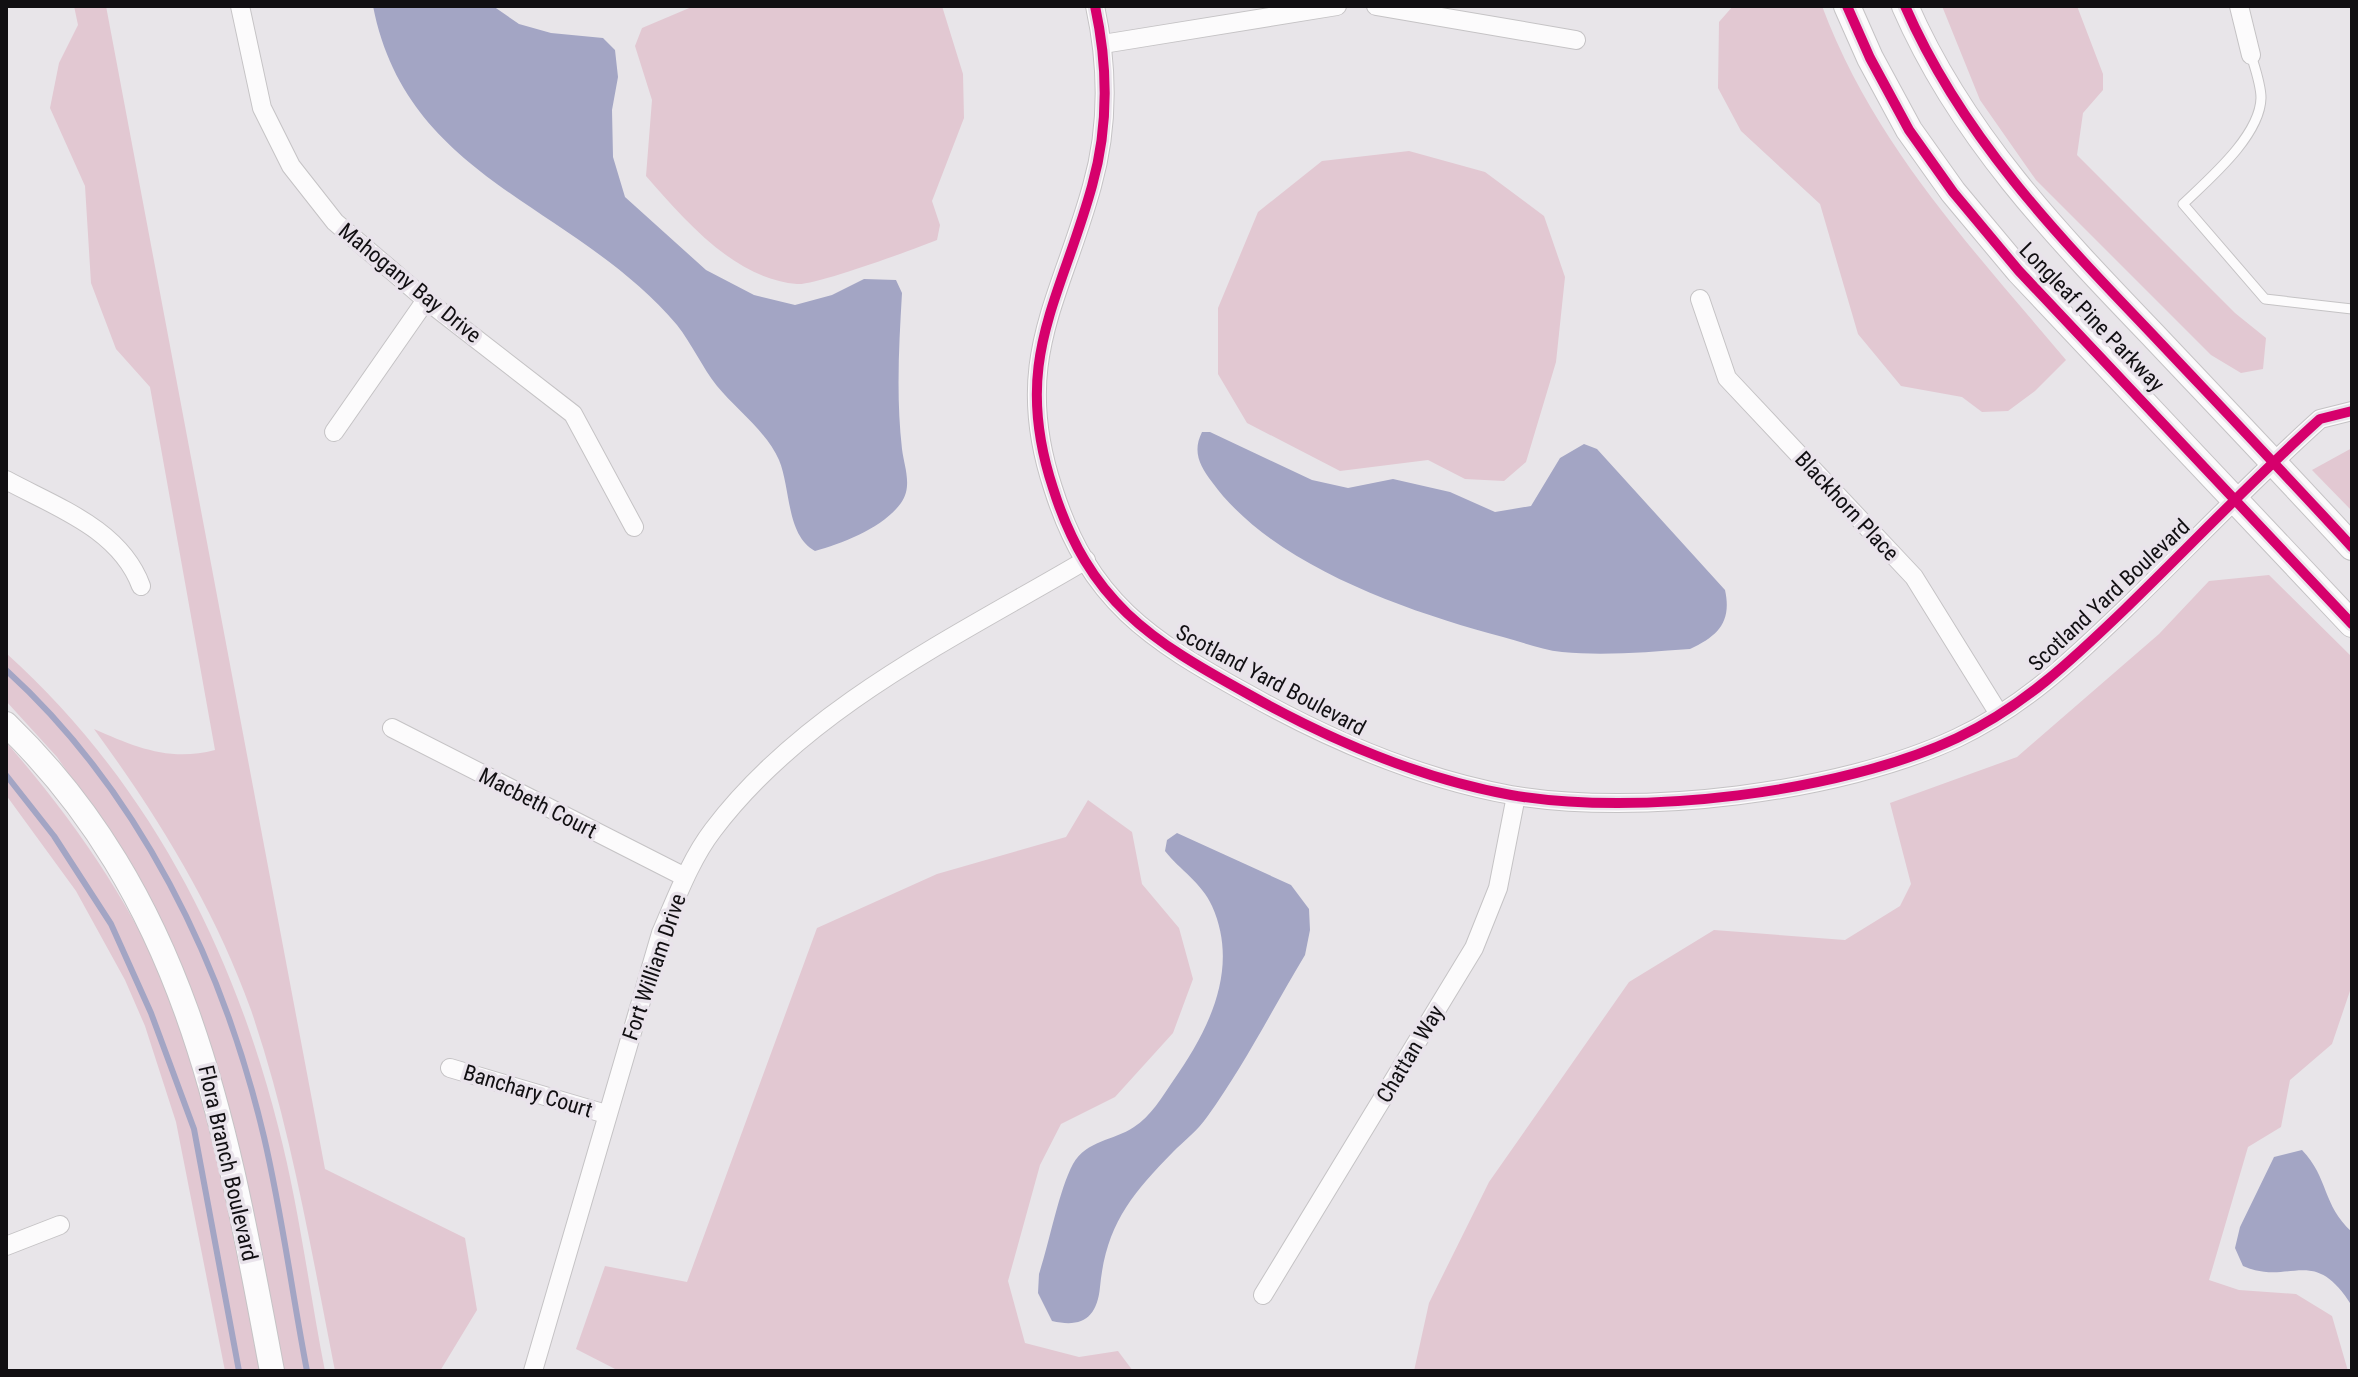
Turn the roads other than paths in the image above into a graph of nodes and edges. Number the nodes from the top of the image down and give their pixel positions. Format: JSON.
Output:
{"nodes":[{"id":1,"x":240,"y":6,"type":"edge"},
{"id":2,"x":1095,"y":6,"type":"edge"},
{"id":3,"x":1337,"y":6,"type":"edge"},
{"id":4,"x":1376,"y":6,"type":"edge"},
{"id":5,"x":1847,"y":6,"type":"edge"},
{"id":6,"x":1905,"y":6,"type":"edge"},
{"id":7,"x":2239,"y":6,"type":"edge"},
{"id":8,"x":1576,"y":40,"type":"dead end"},
{"id":9,"x":1103,"y":44,"type":"junction"},
{"id":10,"x":2251,"y":55,"type":"joint"},
{"id":11,"x":1700,"y":299,"type":"dead end"},
{"id":12,"x":426,"y":300,"type":"junction"},
{"id":13,"x":2352,"y":309,"type":"edge"},
{"id":14,"x":2352,"y":411,"type":"edge"},
{"id":15,"x":334,"y":432,"type":"dead end"},
{"id":16,"x":2273,"y":461,"type":"junction"},
{"id":17,"x":6,"y":480,"type":"edge"},
{"id":18,"x":2238,"y":500,"type":"junction"},
{"id":19,"x":634,"y":527,"type":"dead end"},
{"id":20,"x":2352,"y":547,"type":"edge"},
{"id":21,"x":1086,"y":560,"type":"junction"},
{"id":22,"x":141,"y":586,"type":"dead end"},
{"id":23,"x":2352,"y":624,"type":"edge"},
{"id":24,"x":1999,"y":714,"type":"junction"},
{"id":25,"x":6,"y":724,"type":"edge"},
{"id":26,"x":392,"y":728,"type":"dead end"},
{"id":27,"x":1516,"y":796,"type":"junction"},
{"id":28,"x":685,"y":877,"type":"junction"},
{"id":29,"x":450,"y":1068,"type":"dead end"},
{"id":30,"x":606,"y":1114,"type":"junction"},
{"id":31,"x":60,"y":1225,"type":"dead end"},
{"id":32,"x":6,"y":1246,"type":"edge"},
{"id":33,"x":1263,"y":1295,"type":"dead end"},
{"id":34,"x":272,"y":1371,"type":"edge"},
{"id":35,"x":533,"y":1371,"type":"edge"}],
"edges":[{"from":1,"to":12,"type":"street","name":"Mahogany Bay Drive"},
{"from":2,"to":9,"type":"street","name":"Scotland Yard Boulevard"},
{"from":3,"to":9,"type":"street"},
{"from":4,"to":8,"type":"street"},
{"from":5,"to":18,"type":"main road","name":"Longleaf Pine Parkway"},
{"from":6,"to":16,"type":"main road","name":"Longleaf Pine Parkway"},
{"from":7,"to":10,"type":"street"},
{"from":9,"to":21,"type":"street","name":"Scotland Yard Boulevard"},
{"from":10,"to":13,"type":"lane"},
{"from":11,"to":24,"type":"street","name":"Blackhorn Place"},
{"from":12,"to":15,"type":"street"},
{"from":12,"to":19,"type":"street","name":"Mahogany Bay Drive"},
{"from":14,"to":16,"type":"street","name":"Scotland Yard Boulevard"},
{"from":16,"to":18,"type":"street","name":"Scotland Yard Boulevard"},
{"from":16,"to":20,"type":"main road","name":"Longleaf Pine Parkway"},
{"from":17,"to":22,"type":"street"},
{"from":18,"to":23,"type":"main road","name":"Longleaf Pine Parkway"},
{"from":18,"to":24,"type":"street","name":"Scotland Yard Boulevard"},
{"from":21,"to":27,"type":"street","name":"Scotland Yard Boulevard"},
{"from":21,"to":28,"type":"street","name":"Fort William Drive"},
{"from":24,"to":27,"type":"street","name":"Scotland Yard Boulevard"},
{"from":25,"to":34,"type":"street","name":"Flora Branch Boulevard"},
{"from":26,"to":28,"type":"street","name":"Macbeth Court"},
{"from":27,"to":33,"type":"street","name":"Chattan Way"},
{"from":28,"to":30,"type":"street","name":"Fort William Drive"},
{"from":29,"to":30,"type":"street","name":"Banchary Court"},
{"from":30,"to":35,"type":"street","name":"Fort William Drive"},
{"from":31,"to":32,"type":"street"}]}
